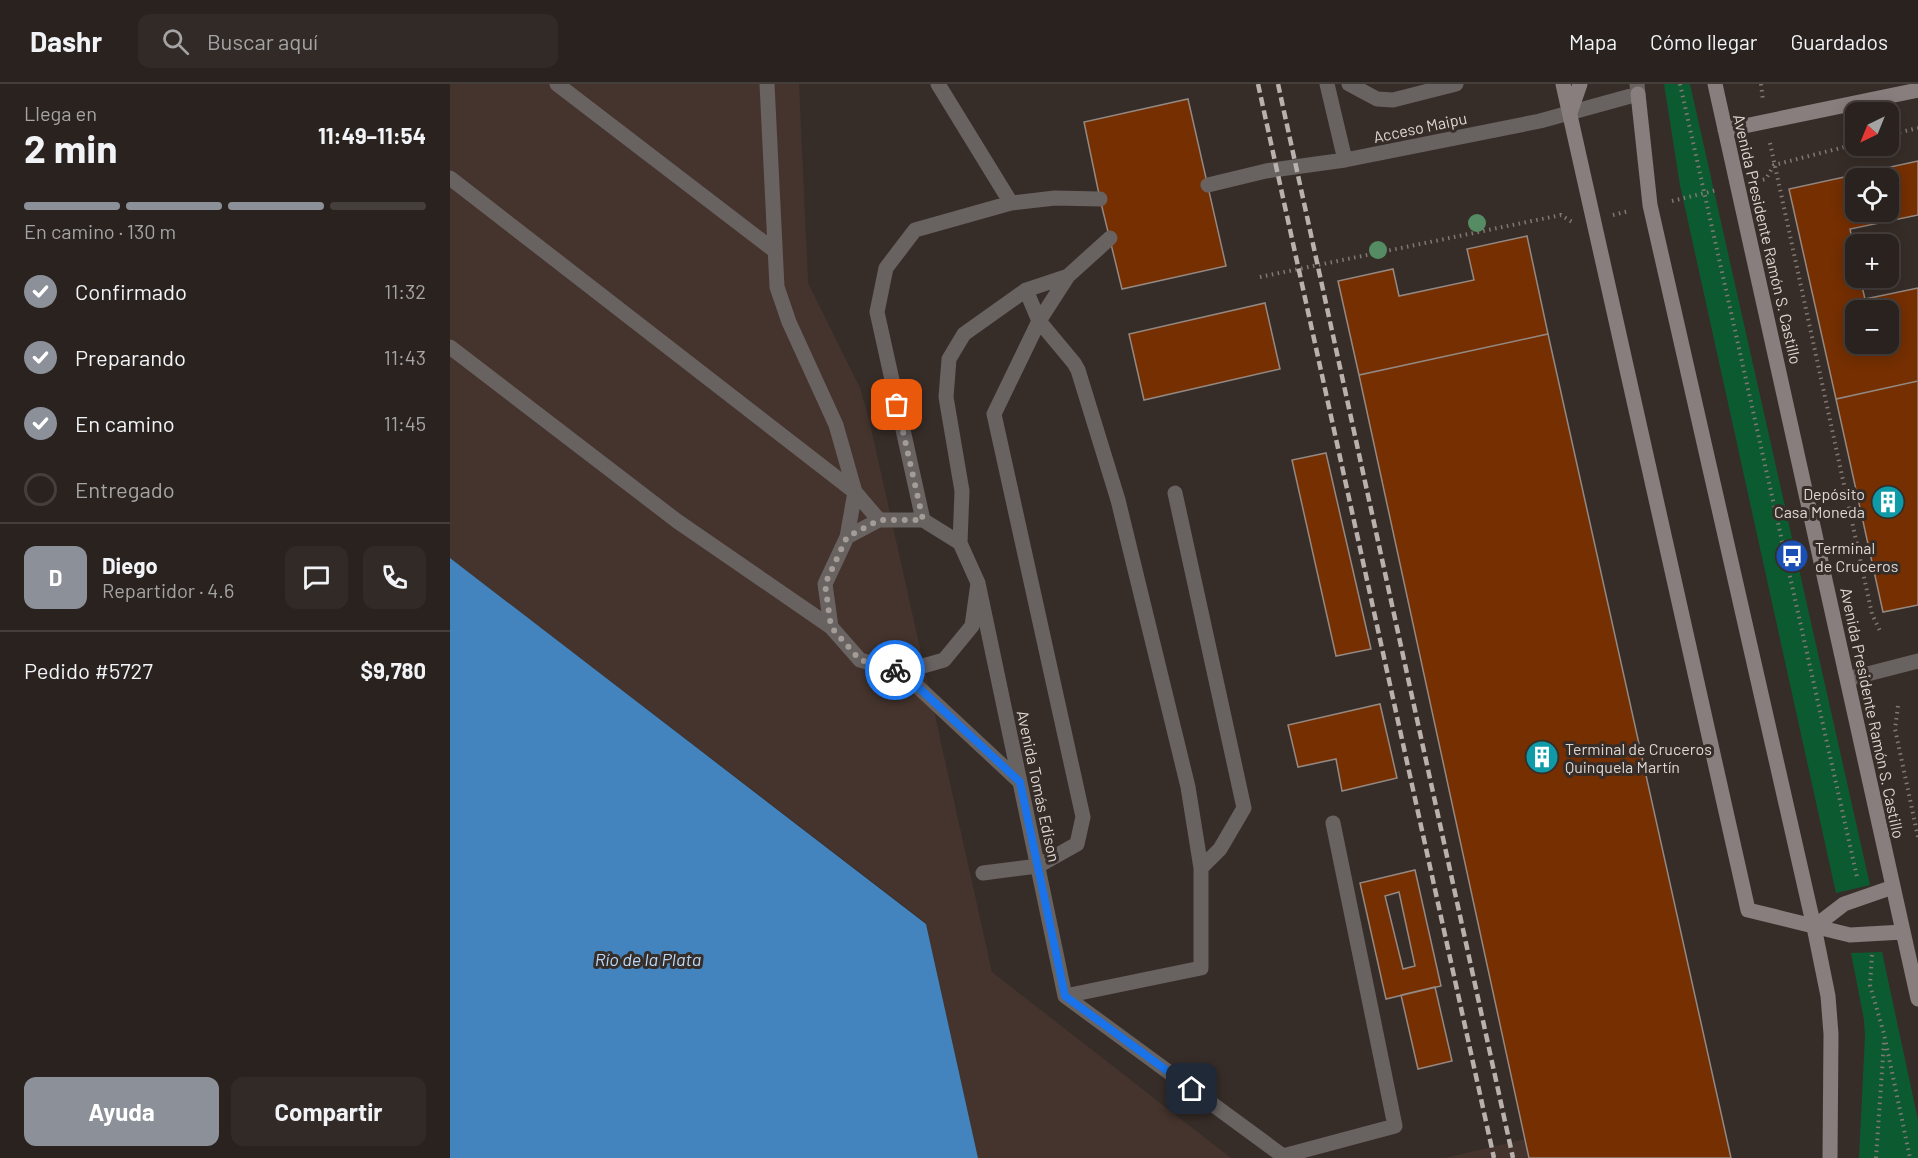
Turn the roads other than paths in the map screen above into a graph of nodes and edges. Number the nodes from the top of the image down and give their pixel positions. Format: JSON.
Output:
{"nodes":[{"id":1,"x":557,"y":84,"type":"edge"},
{"id":2,"x":767,"y":84,"type":"edge"},
{"id":3,"x":938,"y":84,"type":"edge"},
{"id":4,"x":1327,"y":84,"type":"edge"},
{"id":5,"x":1349,"y":84,"type":"edge"},
{"id":6,"x":1456,"y":84,"type":"edge"},
{"id":7,"x":1563,"y":84,"type":"edge"},
{"id":8,"x":1580,"y":84,"type":"edge"},
{"id":9,"x":1716,"y":84,"type":"edge"},
{"id":10,"x":1638,"y":89,"type":"edge"},
{"id":11,"x":1918,"y":90,"type":"edge"},
{"id":12,"x":1570,"y":113,"type":"junction"},
{"id":13,"x":1725,"y":130,"type":"junction"},
{"id":14,"x":1345,"y":160,"type":"junction"},
{"id":15,"x":450,"y":178,"type":"edge"},
{"id":16,"x":1208,"y":185,"type":"dead end"},
{"id":17,"x":1100,"y":199,"type":"dead end"},
{"id":18,"x":1011,"y":203,"type":"junction"},
{"id":19,"x":1110,"y":238,"type":"dead end"},
{"id":20,"x":775,"y":251,"type":"junction"},
{"id":21,"x":1068,"y":276,"type":"junction"},
{"id":22,"x":1026,"y":290,"type":"junction"},
{"id":23,"x":1039,"y":321,"type":"junction"},
{"id":24,"x":450,"y":347,"type":"edge"},
{"id":25,"x":855,"y":492,"type":"junction"},
{"id":26,"x":1175,"y":494,"type":"dead end"},
{"id":27,"x":879,"y":520,"type":"junction"},
{"id":28,"x":923,"y":520,"type":"junction"},
{"id":29,"x":847,"y":537,"type":"junction"},
{"id":30,"x":960,"y":543,"type":"junction"},
{"id":31,"x":978,"y":583,"type":"junction"},
{"id":32,"x":831,"y":627,"type":"junction"},
{"id":33,"x":1918,"y":661,"type":"edge"},
{"id":34,"x":902,"y":672,"type":"junction"},
{"id":35,"x":1848,"y":679,"type":"junction"},
{"id":36,"x":1020,"y":782,"type":"junction"},
{"id":37,"x":1333,"y":823,"type":"dead end"},
{"id":38,"x":1038,"y":866,"type":"junction"},
{"id":39,"x":1201,"y":868,"type":"junction"},
{"id":40,"x":982,"y":873,"type":"dead end"},
{"id":41,"x":1893,"y":887,"type":"junction"},
{"id":42,"x":1814,"y":927,"type":"junction"},
{"id":43,"x":1903,"y":932,"type":"junction"},
{"id":44,"x":1065,"y":996,"type":"junction"},
{"id":45,"x":1918,"y":999,"type":"edge"},
{"id":46,"x":1830,"y":1158,"type":"edge"}],
"edges":[{"from":1,"to":20,"type":"street"},
{"from":2,"to":20,"type":"street"},
{"from":3,"to":18,"type":"street"},
{"from":4,"to":14,"type":"street"},
{"from":5,"to":6,"type":"street"},
{"from":7,"to":12,"type":"main road"},
{"from":8,"to":12,"type":"main road"},
{"from":9,"to":13,"type":"main road","name":"Avenida Presidente Ramón S. Castillo"},
{"from":10,"to":12,"type":"street","name":"Acceso Maipu"},
{"from":10,"to":42,"type":"main road"},
{"from":11,"to":13,"type":"main road"},
{"from":12,"to":14,"type":"street","name":"Acceso Maipu"},
{"from":12,"to":42,"type":"main road"},
{"from":13,"to":35,"type":"main road","name":"Avenida Presidente Ramón S. Castillo"},
{"from":14,"to":16,"type":"street","name":"Acceso Maipu"},
{"from":15,"to":25,"type":"street"},
{"from":17,"to":18,"type":"street"},
{"from":18,"to":28,"type":"street"},
{"from":19,"to":21,"type":"street"},
{"from":20,"to":25,"type":"street"},
{"from":21,"to":22,"type":"street"},
{"from":21,"to":23,"type":"street"},
{"from":22,"to":23,"type":"street"},
{"from":22,"to":30,"type":"street"},
{"from":23,"to":38,"type":"street"},
{"from":23,"to":39,"type":"street"},
{"from":24,"to":32,"type":"street"},
{"from":25,"to":27,"type":"street"},
{"from":25,"to":29,"type":"street"},
{"from":26,"to":39,"type":"street"},
{"from":27,"to":28,"type":"street"},
{"from":27,"to":29,"type":"street"},
{"from":28,"to":30,"type":"street"},
{"from":29,"to":32,"type":"street"},
{"from":30,"to":31,"type":"street"},
{"from":31,"to":34,"type":"street"},
{"from":31,"to":36,"type":"street","name":"Avenida Tomás Edison"},
{"from":32,"to":34,"type":"street"},
{"from":33,"to":35,"type":"street"},
{"from":34,"to":36,"type":"street"},
{"from":35,"to":41,"type":"main road","name":"Avenida Presidente Ramón S. Castillo"},
{"from":36,"to":38,"type":"street","name":"Avenida Tomás Edison"},
{"from":37,"to":44,"type":"street"},
{"from":38,"to":40,"type":"street"},
{"from":38,"to":44,"type":"street","name":"Avenida Tomás Edison"},
{"from":39,"to":44,"type":"street"},
{"from":41,"to":42,"type":"main road"},
{"from":41,"to":43,"type":"main road","name":"Avenida Presidente Ramón S. Castillo"},
{"from":42,"to":43,"type":"main road"},
{"from":42,"to":46,"type":"main road"},
{"from":43,"to":45,"type":"main road","name":"Avenida Presidente Ramón S. Castillo"}]}
